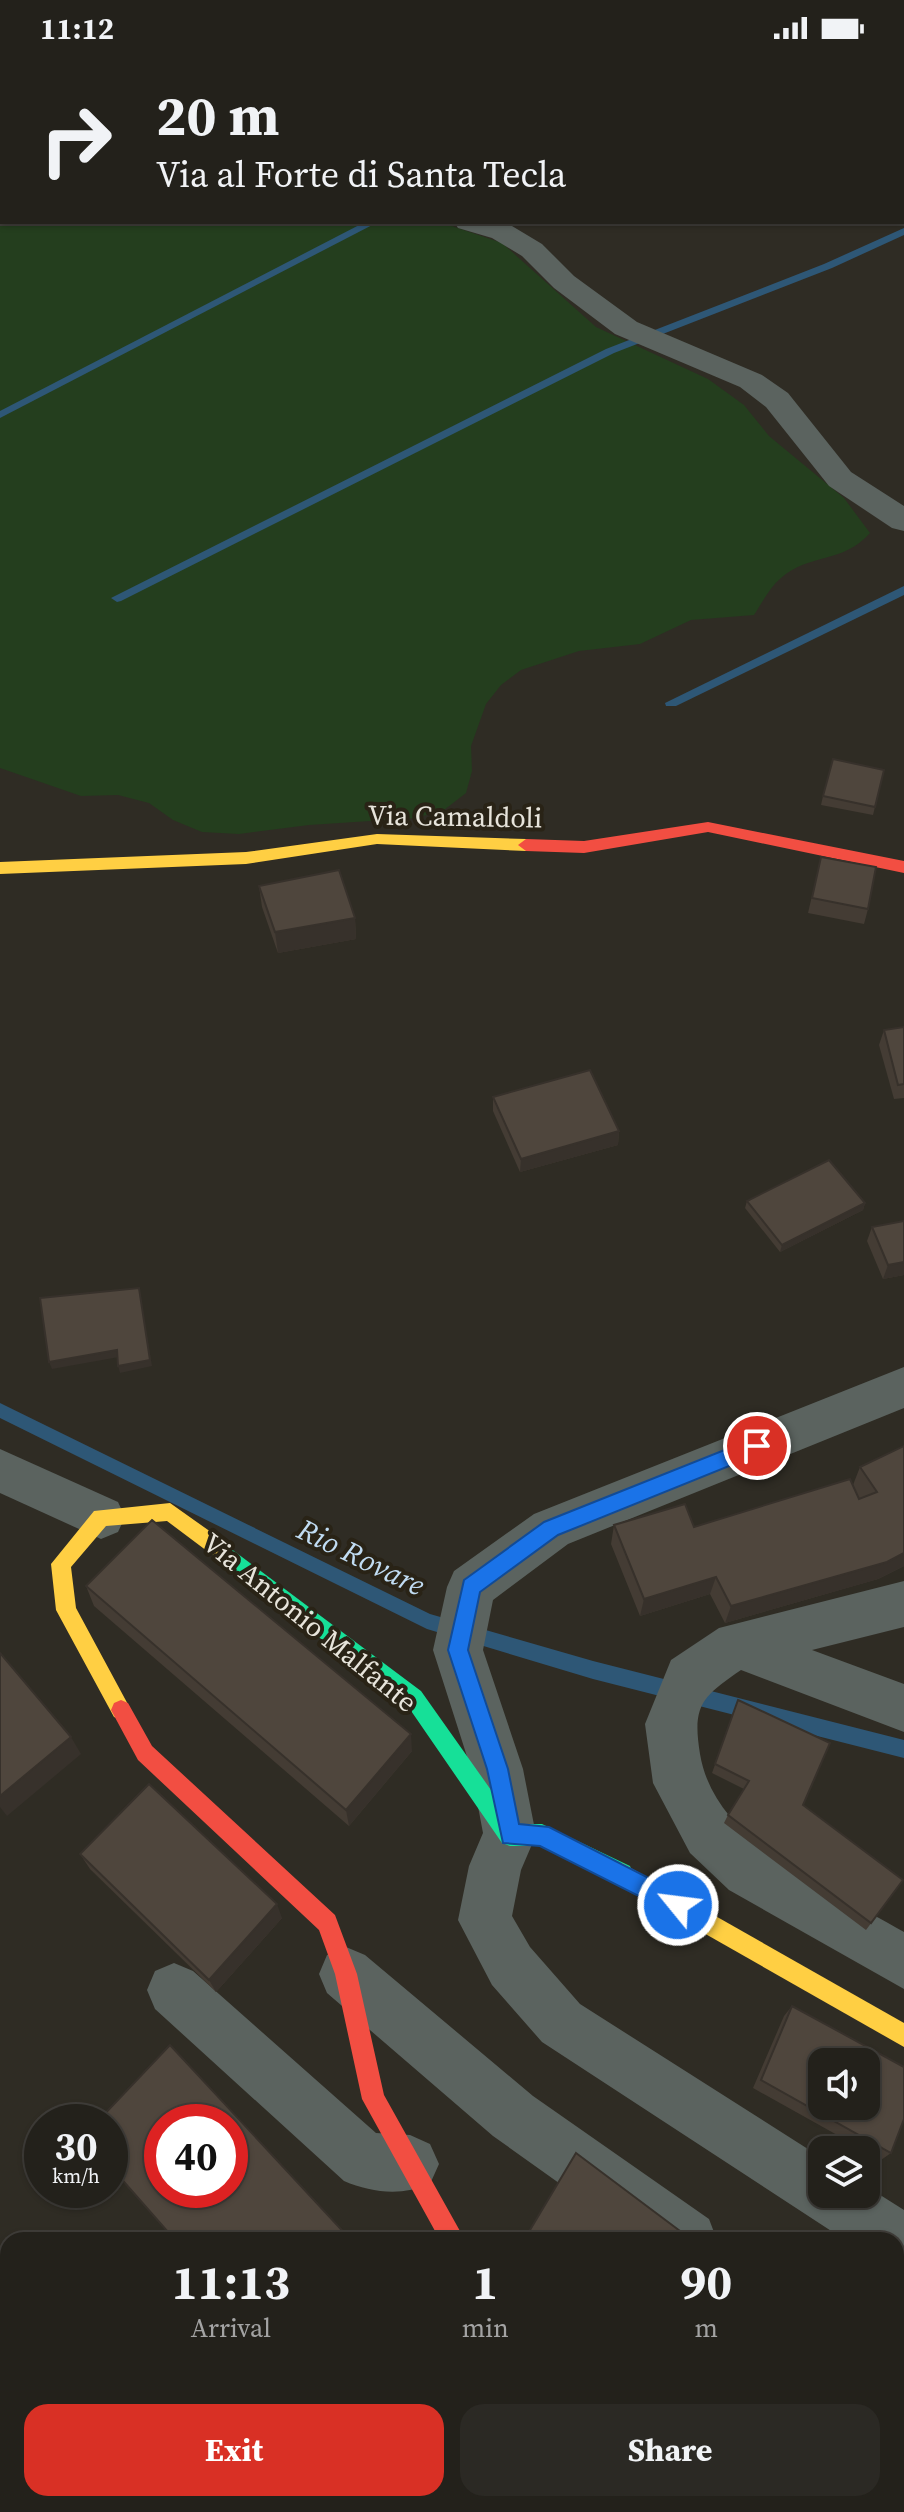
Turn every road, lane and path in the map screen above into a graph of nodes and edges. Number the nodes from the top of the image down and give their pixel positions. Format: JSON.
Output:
{"nodes":[{"id":1,"x":475,"y":224,"type":"edge"},
{"id":2,"x":904,"y":521,"type":"edge"},
{"id":3,"x":904,"y":867,"type":"edge"},
{"id":4,"x":0,"y":868,"type":"edge"},
{"id":5,"x":904,"y":1387,"type":"edge"},
{"id":6,"x":0,"y":1470,"type":"edge"},
{"id":7,"x":101,"y":1517,"type":"junction"},
{"id":8,"x":904,"y":1604,"type":"edge"},
{"id":9,"x":736,"y":1645,"type":"junction"},
{"id":10,"x":904,"y":1708,"type":"edge"},
{"id":11,"x":510,"y":1835,"type":"junction"},
{"id":12,"x":904,"y":1962,"type":"edge"},
{"id":13,"x":346,"y":1974,"type":"junction"},
{"id":14,"x":174,"y":1990,"type":"edge"},
{"id":15,"x":904,"y":2036,"type":"edge"},
{"id":16,"x":410,"y":2164,"type":"junction"},
{"id":17,"x":808,"y":2183,"type":"edge"},
{"id":18,"x":848,"y":2208,"type":"edge"},
{"id":19,"x":448,"y":2232,"type":"edge"},
{"id":20,"x":677,"y":2232,"type":"edge"},
{"id":21,"x":885,"y":2232,"type":"edge"}],
"edges":[{"from":1,"to":2,"type":"street"},
{"from":3,"to":4,"type":"street","name":"Via Camaldoli"},
{"from":5,"to":11,"type":"street"},
{"from":6,"to":7,"type":"street","name":"Via Antonio Malfante"},
{"from":7,"to":11,"type":"street","name":"Via Antonio Malfante"},
{"from":7,"to":13,"type":"street"},
{"from":8,"to":9,"type":"street"},
{"from":9,"to":10,"type":"street"},
{"from":9,"to":12,"type":"street"},
{"from":11,"to":15,"type":"street"},
{"from":11,"to":17,"type":"street"},
{"from":13,"to":16,"type":"street"},
{"from":13,"to":20,"type":"street"},
{"from":14,"to":16,"type":"street"},
{"from":16,"to":19,"type":"street"},
{"from":18,"to":21,"type":"street"}]}
